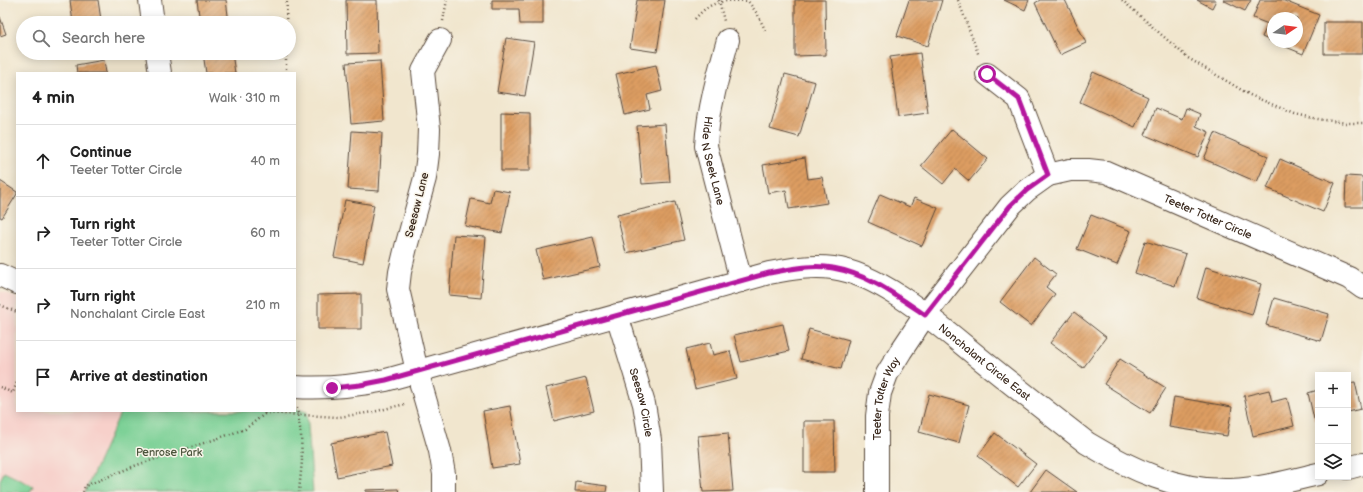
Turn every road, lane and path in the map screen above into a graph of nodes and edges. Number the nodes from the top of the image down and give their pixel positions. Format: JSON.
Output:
{"nodes":[{"id":1,"x":150,"y":0,"type":"edge"},
{"id":2,"x":287,"y":0,"type":"edge"},
{"id":3,"x":958,"y":0,"type":"edge"},
{"id":4,"x":1122,"y":0,"type":"edge"},
{"id":5,"x":748,"y":1,"type":"edge"},
{"id":6,"x":152,"y":16,"type":"edge"},
{"id":7,"x":286,"y":16,"type":"edge"},
{"id":8,"x":695,"y":19,"type":"dead end"},
{"id":9,"x":766,"y":32,"type":"dead end"},
{"id":10,"x":440,"y":40,"type":"dead end"},
{"id":11,"x":728,"y":40,"type":"dead end"},
{"id":12,"x":158,"y":60,"type":"edge"},
{"id":13,"x":286,"y":60,"type":"edge"},
{"id":14,"x":160,"y":72,"type":"edge"},
{"id":15,"x":286,"y":72,"type":"edge"},
{"id":16,"x":987,"y":74,"type":"joint"},
{"id":17,"x":1363,"y":123,"type":"edge"},
{"id":18,"x":1048,"y":175,"type":"junction"},
{"id":19,"x":0,"y":275,"type":"edge"},
{"id":20,"x":741,"y":281,"type":"junction"},
{"id":21,"x":16,"y":283,"type":"edge"},
{"id":22,"x":1363,"y":288,"type":"edge"},
{"id":23,"x":0,"y":305,"type":"edge"},
{"id":24,"x":16,"y":312,"type":"edge"},
{"id":25,"x":617,"y":315,"type":"junction"},
{"id":26,"x":925,"y":315,"type":"junction"},
{"id":27,"x":418,"y":371,"type":"junction"},
{"id":28,"x":16,"y":385,"type":"edge"},
{"id":29,"x":296,"y":387,"type":"edge"},
{"id":30,"x":0,"y":388,"type":"edge"},
{"id":31,"x":410,"y":403,"type":"dead end"},
{"id":32,"x":266,"y":413,"type":"joint"},
{"id":33,"x":297,"y":414,"type":"junction"},
{"id":34,"x":1363,"y":464,"type":"edge"},
{"id":35,"x":1351,"y":467,"type":"edge"},
{"id":36,"x":1315,"y":475,"type":"edge"},
{"id":37,"x":1201,"y":490,"type":"edge"},
{"id":38,"x":83,"y":492,"type":"edge"},
{"id":39,"x":299,"y":492,"type":"edge"},
{"id":40,"x":444,"y":492,"type":"edge"},
{"id":41,"x":652,"y":492,"type":"edge"},
{"id":42,"x":877,"y":492,"type":"edge"}],
"edges":[{"from":1,"to":6,"type":"street"},
{"from":2,"to":7,"type":"path"},
{"from":3,"to":16,"type":"path"},
{"from":4,"to":17,"type":"path"},
{"from":5,"to":8,"type":"path"},
{"from":5,"to":9,"type":"path"},
{"from":10,"to":27,"type":"street","name":"Seesaw Lane"},
{"from":11,"to":20,"type":"street","name":"Hide N Seek Lane"},
{"from":12,"to":14,"type":"street"},
{"from":13,"to":15,"type":"path"},
{"from":16,"to":18,"type":"street"},
{"from":18,"to":22,"type":"street","name":"Teeter Totter Circle"},
{"from":18,"to":26,"type":"street","name":"Teeter Totter Circle"},
{"from":19,"to":21,"type":"street"},
{"from":20,"to":25,"type":"street","name":"Nonchalant Circle East"},
{"from":20,"to":26,"type":"street","name":"Nonchalant Circle East"},
{"from":23,"to":24,"type":"path"},
{"from":25,"to":27,"type":"street","name":"Nonchalant Circle East"},
{"from":25,"to":41,"type":"street","name":"Seesaw Circle"},
{"from":26,"to":37,"type":"street","name":"Nonchalant Circle East"},
{"from":26,"to":42,"type":"street","name":"Teeter Totter Way"},
{"from":27,"to":29,"type":"street","name":"Nonchalant Circle East"},
{"from":27,"to":40,"type":"street"},
{"from":28,"to":30,"type":"path"},
{"from":29,"to":33,"type":"path"},
{"from":31,"to":33,"type":"path"},
{"from":32,"to":33,"type":"path"},
{"from":32,"to":38,"type":"path"},
{"from":33,"to":39,"type":"path"},
{"from":34,"to":35,"type":"street"},
{"from":36,"to":37,"type":"street","name":"Nonchalant Circle East"}]}
